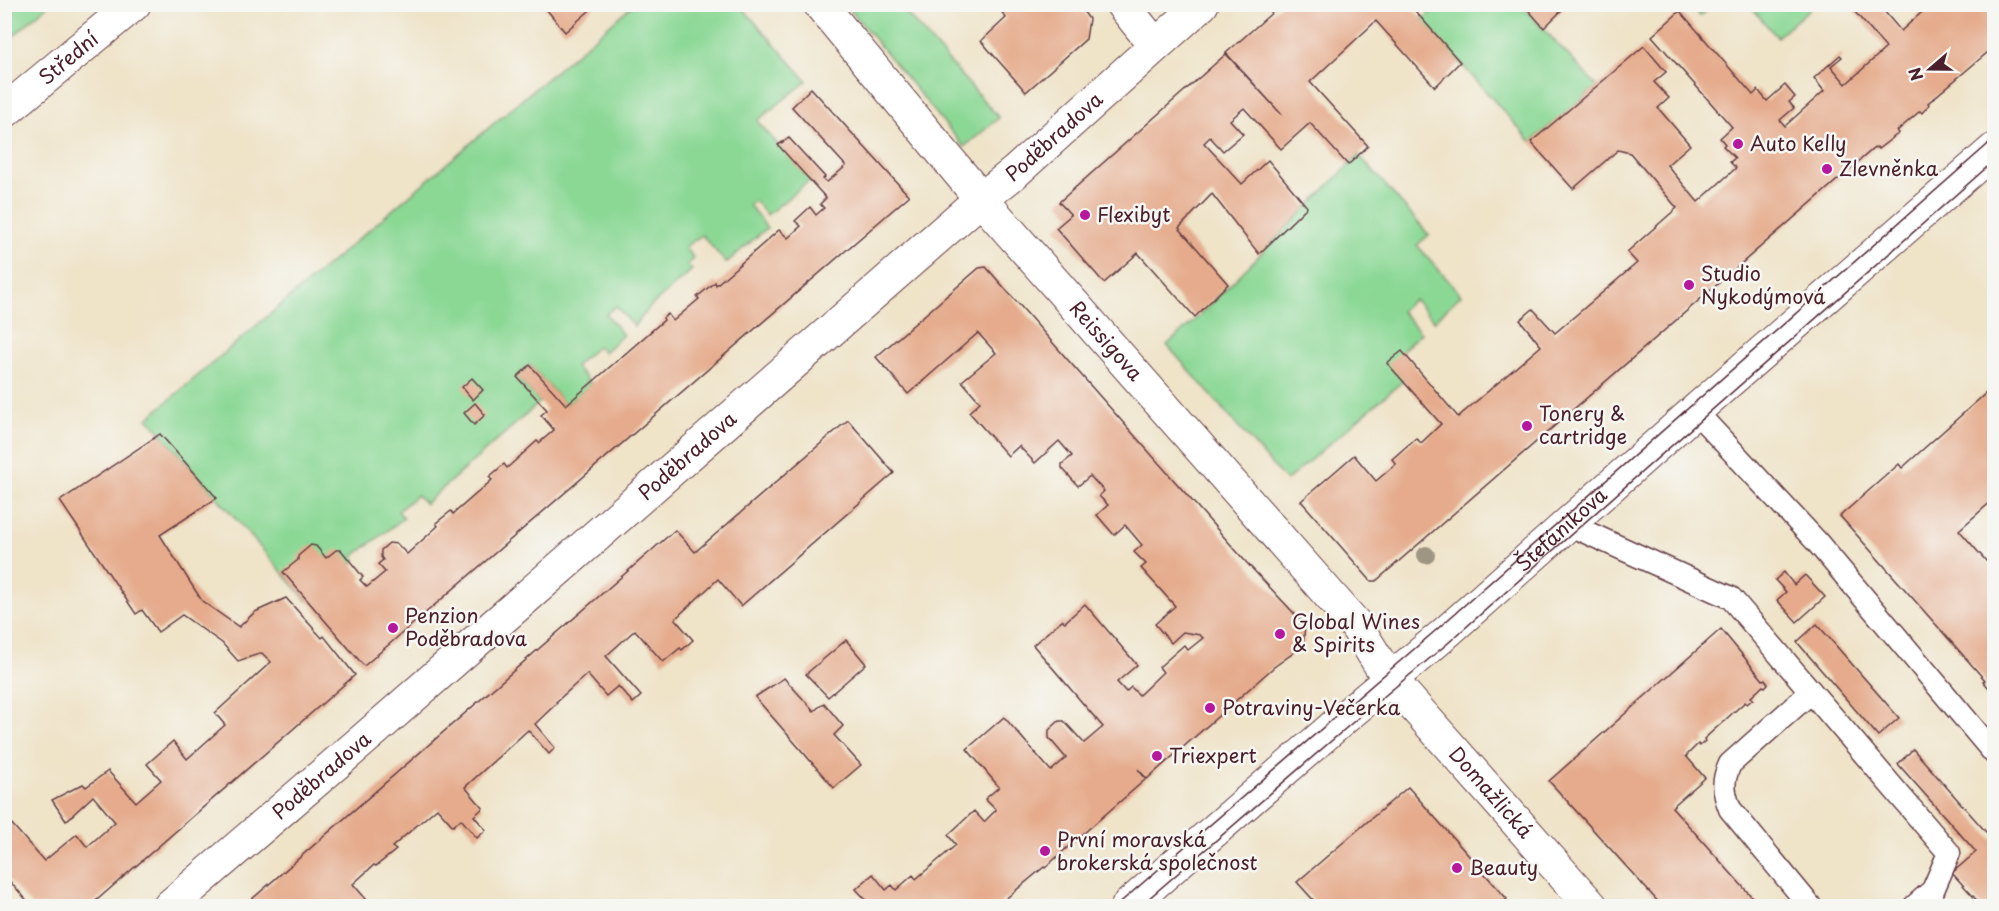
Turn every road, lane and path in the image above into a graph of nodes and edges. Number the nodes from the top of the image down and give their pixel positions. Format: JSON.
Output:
{"nodes":[{"id":1,"x":135,"y":4,"type":"edge"},
{"id":2,"x":820,"y":4,"type":"edge"},
{"id":3,"x":1122,"y":4,"type":"edge"},
{"id":4,"x":1202,"y":4,"type":"edge"},
{"id":5,"x":1155,"y":45,"type":"junction"},
{"id":6,"x":4,"y":112,"type":"edge"},
{"id":7,"x":1995,"y":150,"type":"edge"},
{"id":8,"x":981,"y":199,"type":"junction"},
{"id":9,"x":1695,"y":411,"type":"junction"},
{"id":10,"x":1568,"y":524,"type":"junction"},
{"id":11,"x":1391,"y":679,"type":"junction"},
{"id":12,"x":1811,"y":692,"type":"junction"},
{"id":13,"x":1995,"y":753,"type":"edge"},
{"id":14,"x":170,"y":906,"type":"edge"},
{"id":15,"x":1128,"y":906,"type":"edge"},
{"id":16,"x":1591,"y":906,"type":"edge"},
{"id":17,"x":1810,"y":906,"type":"edge"},
{"id":18,"x":1915,"y":906,"type":"edge"}],
"edges":[{"from":1,"to":6,"type":"street","name":"Střední"},
{"from":2,"to":8,"type":"street","name":"Reissigova"},
{"from":3,"to":5,"type":"street"},
{"from":4,"to":5,"type":"street","name":"Poděbradova"},
{"from":5,"to":8,"type":"street","name":"Poděbradova"},
{"from":7,"to":9,"type":"street","name":"Štefánikova"},
{"from":8,"to":11,"type":"street","name":"Reissigova"},
{"from":8,"to":14,"type":"street","name":"Poděbradova"},
{"from":9,"to":10,"type":"street","name":"Štefánikova"},
{"from":9,"to":13,"type":"lane"},
{"from":10,"to":11,"type":"street","name":"Štefánikova"},
{"from":10,"to":12,"type":"lane"},
{"from":11,"to":15,"type":"street","name":"Štefánikova"},
{"from":11,"to":16,"type":"street","name":"Domažlická"},
{"from":12,"to":17,"type":"lane"},
{"from":12,"to":18,"type":"lane"}]}
